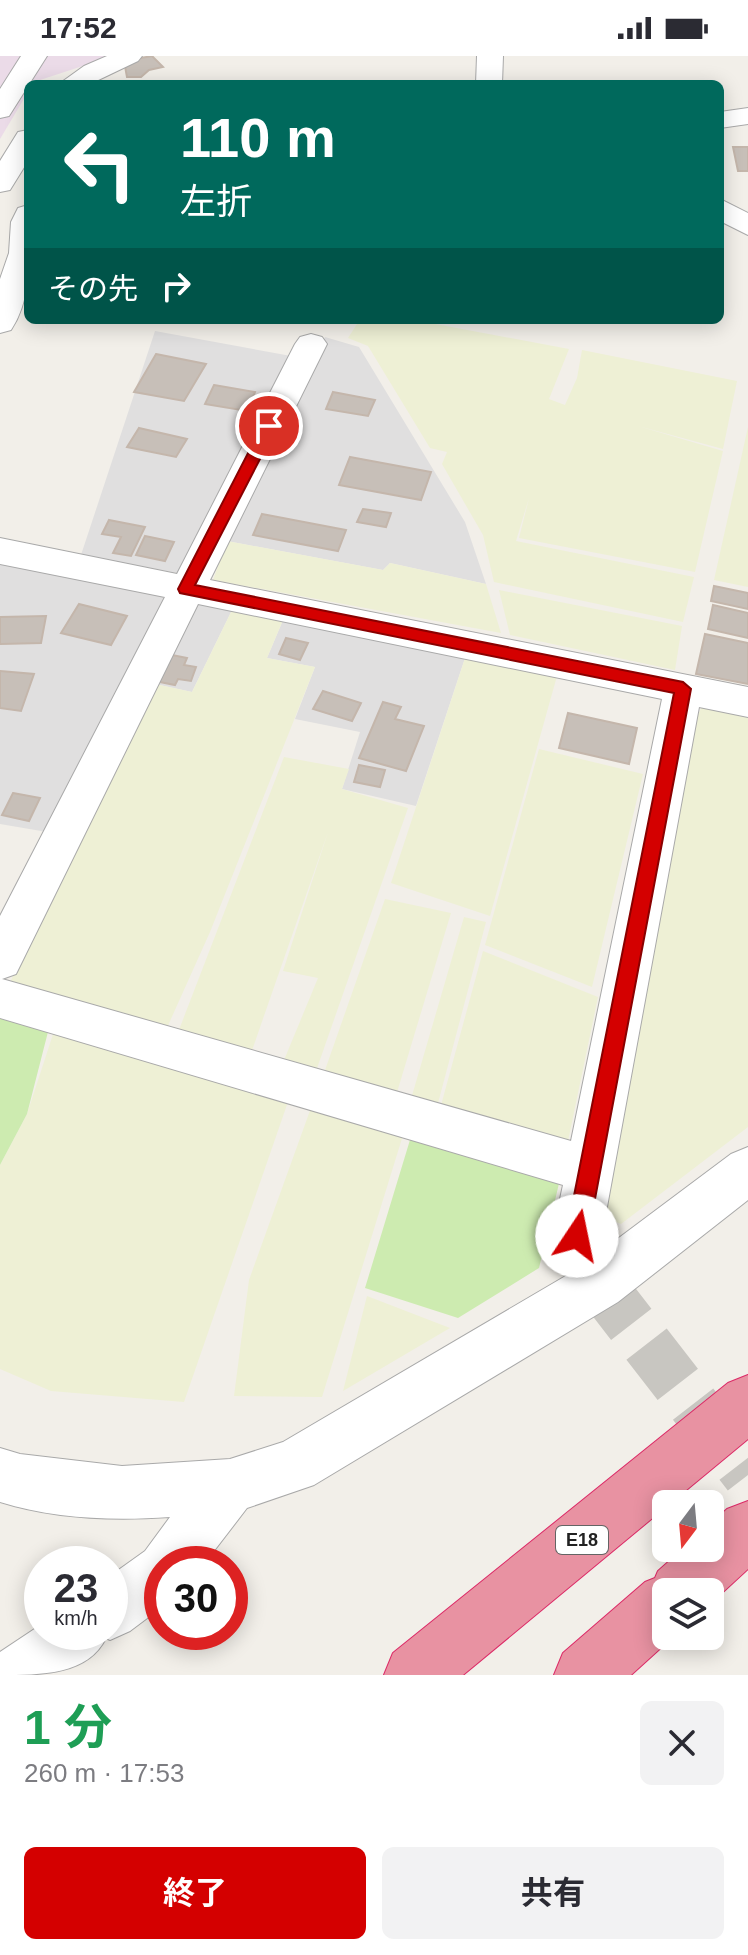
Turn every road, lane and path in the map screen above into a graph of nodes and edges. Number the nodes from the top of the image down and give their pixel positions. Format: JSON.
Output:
{"nodes":[{"id":1,"x":34,"y":56,"type":"edge"},
{"id":2,"x":129,"y":56,"type":"edge"},
{"id":3,"x":490,"y":56,"type":"edge"},
{"id":4,"x":78,"y":80,"type":"edge"},
{"id":5,"x":489,"y":80,"type":"edge"},
{"id":6,"x":0,"y":110,"type":"edge"},
{"id":7,"x":748,"y":116,"type":"edge"},
{"id":8,"x":724,"y":119,"type":"edge"},
{"id":9,"x":24,"y":145,"type":"edge"},
{"id":10,"x":0,"y":184,"type":"edge"},
{"id":11,"x":724,"y":211,"type":"edge"},
{"id":12,"x":748,"y":226,"type":"edge"},
{"id":13,"x":24,"y":253,"type":"edge"},
{"id":14,"x":0,"y":323,"type":"edge"},
{"id":15,"x":311,"y":344,"type":"dead end"},
{"id":16,"x":0,"y":551,"type":"edge"},
{"id":17,"x":185,"y":589,"type":"junction"},
{"id":18,"x":683,"y":689,"type":"junction"},
{"id":19,"x":748,"y":702,"type":"edge"},
{"id":20,"x":0,"y":960,"type":"edge"},
{"id":21,"x":0,"y":998,"type":"edge"},
{"id":22,"x":590,"y":1170,"type":"junction"},
{"id":23,"x":748,"y":1170,"type":"edge"},
{"id":24,"x":600,"y":1284,"type":"junction"},
{"id":25,"x":748,"y":1403,"type":"edge"},
{"id":26,"x":0,"y":1475,"type":"edge"},
{"id":27,"x":230,"y":1486,"type":"junction"},
{"id":28,"x":748,"y":1530,"type":"edge"},
{"id":29,"x":182,"y":1546,"type":"edge"},
{"id":30,"x":695,"y":1578,"type":"edge"},
{"id":31,"x":652,"y":1615,"type":"edge"},
{"id":32,"x":54,"y":1650,"type":"edge"},
{"id":33,"x":18,"y":1675,"type":"edge"},
{"id":34,"x":415,"y":1675,"type":"edge"},
{"id":35,"x":585,"y":1675,"type":"edge"}],
"edges":[{"from":1,"to":6,"type":"street"},
{"from":2,"to":4,"type":"street"},
{"from":3,"to":5,"type":"street"},
{"from":7,"to":8,"type":"street"},
{"from":9,"to":10,"type":"street"},
{"from":11,"to":12,"type":"street"},
{"from":13,"to":14,"type":"street"},
{"from":15,"to":17,"type":"street"},
{"from":16,"to":17,"type":"street"},
{"from":17,"to":18,"type":"street"},
{"from":17,"to":20,"type":"street"},
{"from":18,"to":19,"type":"street"},
{"from":18,"to":22,"type":"street"},
{"from":21,"to":22,"type":"street"},
{"from":22,"to":24,"type":"street"},
{"from":23,"to":24,"type":"street"},
{"from":24,"to":27,"type":"street"},
{"from":25,"to":34,"type":"highway","number":"E18"},
{"from":26,"to":27,"type":"street"},
{"from":27,"to":29,"type":"street"},
{"from":28,"to":30,"type":"highway"},
{"from":31,"to":35,"type":"highway"},
{"from":32,"to":33,"type":"street"}]}
